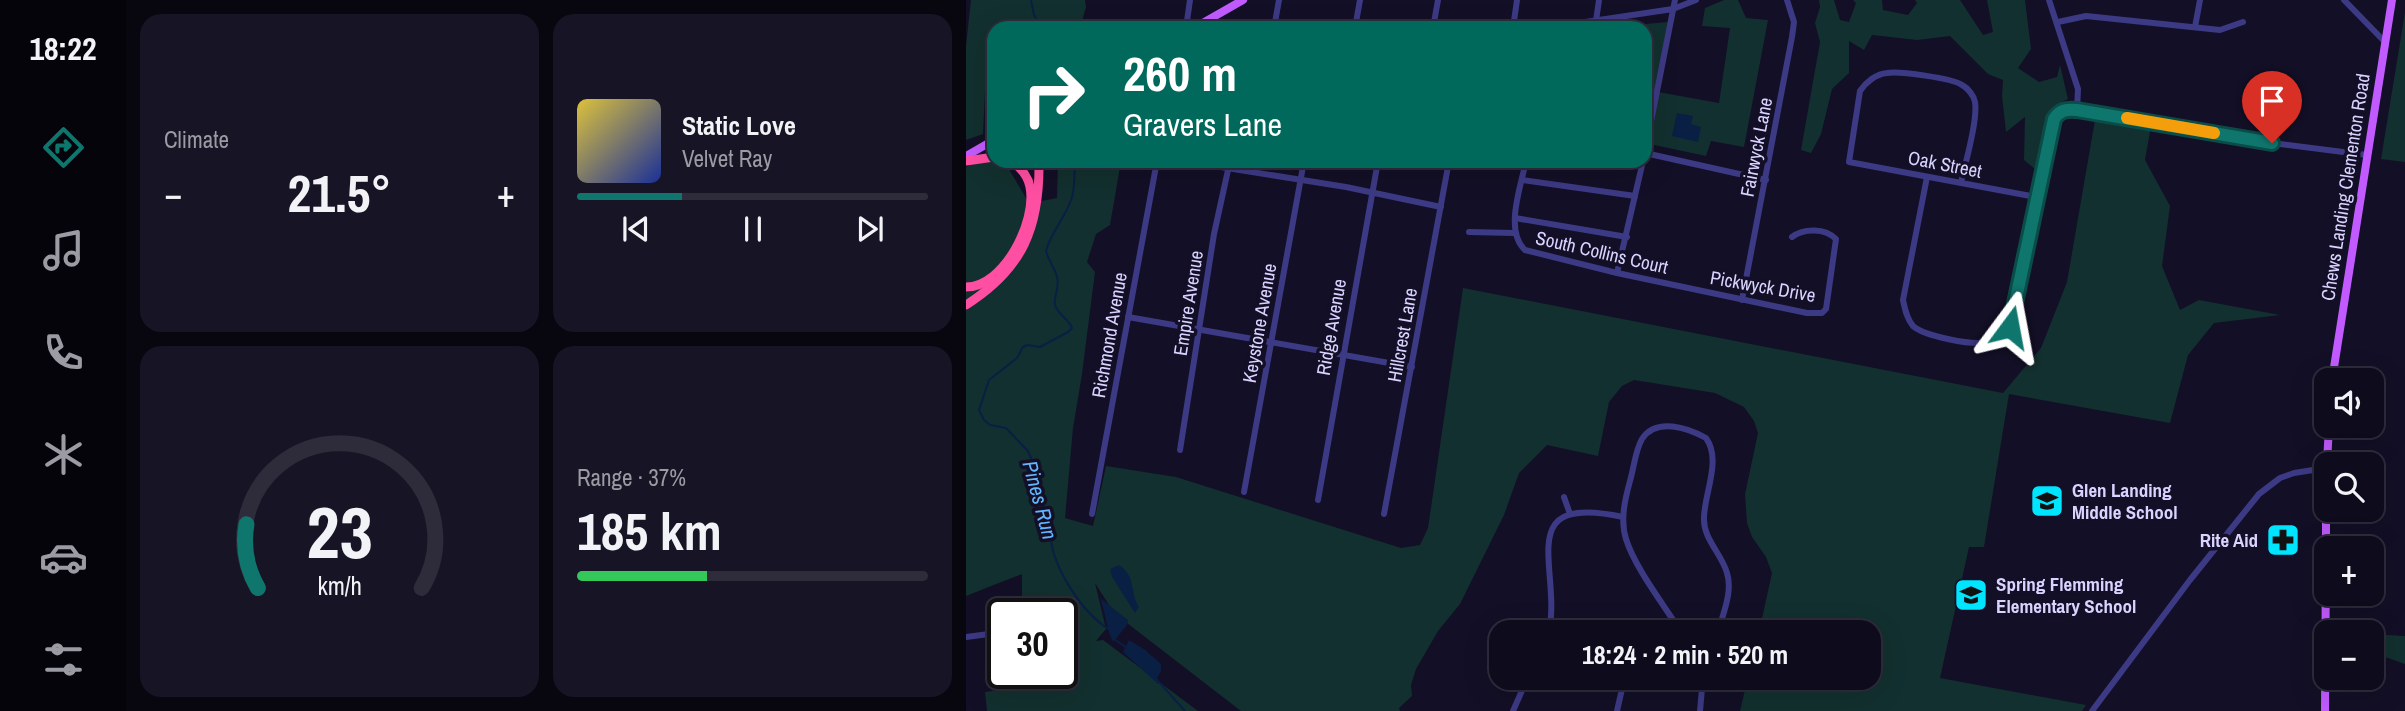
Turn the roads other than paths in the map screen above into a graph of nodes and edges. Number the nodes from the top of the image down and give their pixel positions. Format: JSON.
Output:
{"nodes":[{"id":1,"x":1190,"y":0,"type":"edge"},
{"id":2,"x":1243,"y":0,"type":"edge"},
{"id":3,"x":1279,"y":0,"type":"edge"},
{"id":4,"x":1360,"y":0,"type":"edge"},
{"id":5,"x":1438,"y":0,"type":"edge"},
{"id":6,"x":1517,"y":0,"type":"edge"},
{"id":7,"x":1599,"y":0,"type":"edge"},
{"id":8,"x":1675,"y":0,"type":"edge"},
{"id":9,"x":1696,"y":0,"type":"edge"},
{"id":10,"x":1787,"y":0,"type":"edge"},
{"id":11,"x":2049,"y":0,"type":"edge"},
{"id":12,"x":2200,"y":0,"type":"edge"},
{"id":13,"x":2344,"y":0,"type":"edge"},
{"id":14,"x":2392,"y":0,"type":"edge"},
{"id":15,"x":1673,"y":9,"type":"junction"},
{"id":16,"x":1187,"y":21,"type":"edge"},
{"id":17,"x":1206,"y":21,"type":"edge"},
{"id":18,"x":1275,"y":21,"type":"edge"},
{"id":19,"x":1356,"y":21,"type":"edge"},
{"id":20,"x":1434,"y":21,"type":"edge"},
{"id":21,"x":1514,"y":21,"type":"edge"},
{"id":22,"x":1596,"y":21,"type":"joint"},
{"id":23,"x":2057,"y":22,"type":"junction"},
{"id":24,"x":2243,"y":22,"type":"dead end"},
{"id":25,"x":2195,"y":27,"type":"junction"},
{"id":26,"x":2384,"y":41,"type":"junction"},
{"id":27,"x":2077,"y":110,"type":"junction"},
{"id":28,"x":1652,"y":111,"type":"edge"},
{"id":29,"x":987,"y":144,"type":"edge"},
{"id":30,"x":1652,"y":154,"type":"edge"},
{"id":31,"x":2367,"y":155,"type":"junction"},
{"id":32,"x":987,"y":157,"type":"edge"},
{"id":33,"x":966,"y":158,"type":"edge"},
{"id":34,"x":1018,"y":168,"type":"edge"},
{"id":35,"x":1039,"y":168,"type":"edge"},
{"id":36,"x":1156,"y":168,"type":"edge"},
{"id":37,"x":1228,"y":168,"type":"edge"},
{"id":38,"x":1243,"y":168,"type":"edge"},
{"id":39,"x":1303,"y":168,"type":"edge"},
{"id":40,"x":1377,"y":168,"type":"edge"},
{"id":41,"x":1449,"y":168,"type":"edge"},
{"id":42,"x":1525,"y":168,"type":"edge"},
{"id":43,"x":1641,"y":168,"type":"edge"},
{"id":44,"x":1927,"y":177,"type":"junction"},
{"id":45,"x":1301,"y":180,"type":"junction"},
{"id":46,"x":1522,"y":180,"type":"junction"},
{"id":47,"x":1766,"y":180,"type":"junction"},
{"id":48,"x":1961,"y":183,"type":"junction"},
{"id":49,"x":1371,"y":194,"type":"junction"},
{"id":50,"x":1635,"y":196,"type":"junction"},
{"id":51,"x":2036,"y":197,"type":"junction"},
{"id":52,"x":1441,"y":207,"type":"junction"},
{"id":53,"x":1515,"y":218,"type":"junction"},
{"id":54,"x":1469,"y":232,"type":"dead end"},
{"id":55,"x":1514,"y":233,"type":"junction"},
{"id":56,"x":1627,"y":237,"type":"junction"},
{"id":57,"x":1792,"y":237,"type":"dead end"},
{"id":58,"x":1617,"y":273,"type":"junction"},
{"id":59,"x":966,"y":287,"type":"edge"},
{"id":60,"x":1696,"y":290,"type":"joint"},
{"id":61,"x":1742,"y":300,"type":"junction"},
{"id":62,"x":966,"y":305,"type":"edge"},
{"id":63,"x":1128,"y":317,"type":"junction"},
{"id":64,"x":1200,"y":330,"type":"junction"},
{"id":65,"x":1271,"y":342,"type":"junction"},
{"id":66,"x":1343,"y":356,"type":"junction"},
{"id":67,"x":1412,"y":367,"type":"junction"},
{"id":68,"x":2334,"y":368,"type":"edge"},
{"id":69,"x":1180,"y":450,"type":"dead end"},
{"id":70,"x":2314,"y":469,"type":"edge"},
{"id":71,"x":1244,"y":492,"type":"dead end"},
{"id":72,"x":1564,"y":497,"type":"dead end"},
{"id":73,"x":1318,"y":500,"type":"dead end"},
{"id":74,"x":1092,"y":514,"type":"dead end"},
{"id":75,"x":1384,"y":514,"type":"dead end"},
{"id":76,"x":1570,"y":514,"type":"junction"},
{"id":77,"x":1623,"y":517,"type":"junction"},
{"id":78,"x":2326,"y":606,"type":"edge"},
{"id":79,"x":1550,"y":620,"type":"edge"},
{"id":80,"x":1673,"y":620,"type":"edge"},
{"id":81,"x":1721,"y":620,"type":"edge"},
{"id":82,"x":987,"y":634,"type":"edge"},
{"id":83,"x":966,"y":637,"type":"edge"},
{"id":84,"x":1522,"y":690,"type":"edge"},
{"id":85,"x":1621,"y":690,"type":"edge"},
{"id":86,"x":1702,"y":690,"type":"edge"},
{"id":87,"x":1513,"y":711,"type":"edge"},
{"id":88,"x":1617,"y":711,"type":"edge"},
{"id":89,"x":1700,"y":711,"type":"edge"},
{"id":90,"x":2092,"y":711,"type":"edge"},
{"id":91,"x":2325,"y":711,"type":"edge"}],
"edges":[{"from":1,"to":16,"type":"street"},
{"from":2,"to":17,"type":"main road"},
{"from":3,"to":18,"type":"street"},
{"from":4,"to":19,"type":"street"},
{"from":5,"to":20,"type":"street"},
{"from":6,"to":21,"type":"street"},
{"from":7,"to":22,"type":"street"},
{"from":8,"to":15,"type":"street"},
{"from":9,"to":15,"type":"street"},
{"from":10,"to":47,"type":"street","name":"Fairwyck Lane"},
{"from":11,"to":23,"type":"street"},
{"from":12,"to":25,"type":"street"},
{"from":13,"to":26,"type":"street"},
{"from":14,"to":26,"type":"main road","name":"Chews Landing Clementon Road"},
{"from":15,"to":22,"type":"street"},
{"from":15,"to":28,"type":"street"},
{"from":23,"to":25,"type":"street"},
{"from":23,"to":27,"type":"street"},
{"from":24,"to":25,"type":"street"},
{"from":26,"to":31,"type":"main road","name":"Chews Landing Clementon Road"},
{"from":27,"to":31,"type":"street"},
{"from":27,"to":51,"type":"street"},
{"from":29,"to":33,"type":"main road"},
{"from":30,"to":47,"type":"street"},
{"from":31,"to":68,"type":"main road","name":"Chews Landing Clementon Road"},
{"from":32,"to":33,"type":"highway"},
{"from":34,"to":59,"type":"highway"},
{"from":35,"to":62,"type":"highway"},
{"from":36,"to":63,"type":"street","name":"Richmond Avenue"},
{"from":37,"to":64,"type":"street","name":"Empire Avenue"},
{"from":38,"to":45,"type":"street"},
{"from":39,"to":45,"type":"street","name":"Keystone Avenue"},
{"from":40,"to":49,"type":"street","name":"Ridge Avenue"},
{"from":41,"to":52,"type":"street","name":"Hillcrest Lane"},
{"from":42,"to":46,"type":"street"},
{"from":43,"to":50,"type":"street"},
{"from":44,"to":48,"type":"street","name":"Oak Street"},
{"from":44,"to":48,"type":"street","name":"Oak Street"},
{"from":44,"to":51,"type":"street"},
{"from":45,"to":49,"type":"street"},
{"from":45,"to":65,"type":"street","name":"Keystone Avenue"},
{"from":46,"to":50,"type":"street"},
{"from":46,"to":53,"type":"street"},
{"from":47,"to":61,"type":"street","name":"Fairwyck Lane"},
{"from":48,"to":51,"type":"street","name":"Oak Street"},
{"from":49,"to":52,"type":"street"},
{"from":49,"to":66,"type":"street","name":"Ridge Avenue"},
{"from":50,"to":56,"type":"street"},
{"from":52,"to":67,"type":"street","name":"Hillcrest Lane"},
{"from":53,"to":55,"type":"street"},
{"from":53,"to":56,"type":"street"},
{"from":54,"to":55,"type":"street","name":"South Collins Court"},
{"from":55,"to":58,"type":"street","name":"South Collins Court"},
{"from":56,"to":58,"type":"street"},
{"from":57,"to":61,"type":"street","name":"Pickwyck Drive"},
{"from":58,"to":60,"type":"street","name":"South Collins Court"},
{"from":60,"to":61,"type":"street","name":"Pickwyck Drive"},
{"from":63,"to":64,"type":"street"},
{"from":63,"to":74,"type":"street","name":"Richmond Avenue"},
{"from":64,"to":65,"type":"street"},
{"from":64,"to":69,"type":"street","name":"Empire Avenue"},
{"from":65,"to":66,"type":"street"},
{"from":65,"to":71,"type":"street","name":"Keystone Avenue"},
{"from":66,"to":67,"type":"street"},
{"from":66,"to":73,"type":"street","name":"Ridge Avenue"},
{"from":67,"to":75,"type":"street","name":"Hillcrest Lane"},
{"from":70,"to":90,"type":"street"},
{"from":72,"to":76,"type":"street"},
{"from":76,"to":77,"type":"street"},
{"from":76,"to":79,"type":"street"},
{"from":77,"to":80,"type":"street"},
{"from":77,"to":81,"type":"street"},
{"from":78,"to":91,"type":"main road"},
{"from":82,"to":83,"type":"street"},
{"from":84,"to":87,"type":"street"},
{"from":85,"to":88,"type":"street"},
{"from":86,"to":89,"type":"street"}]}
